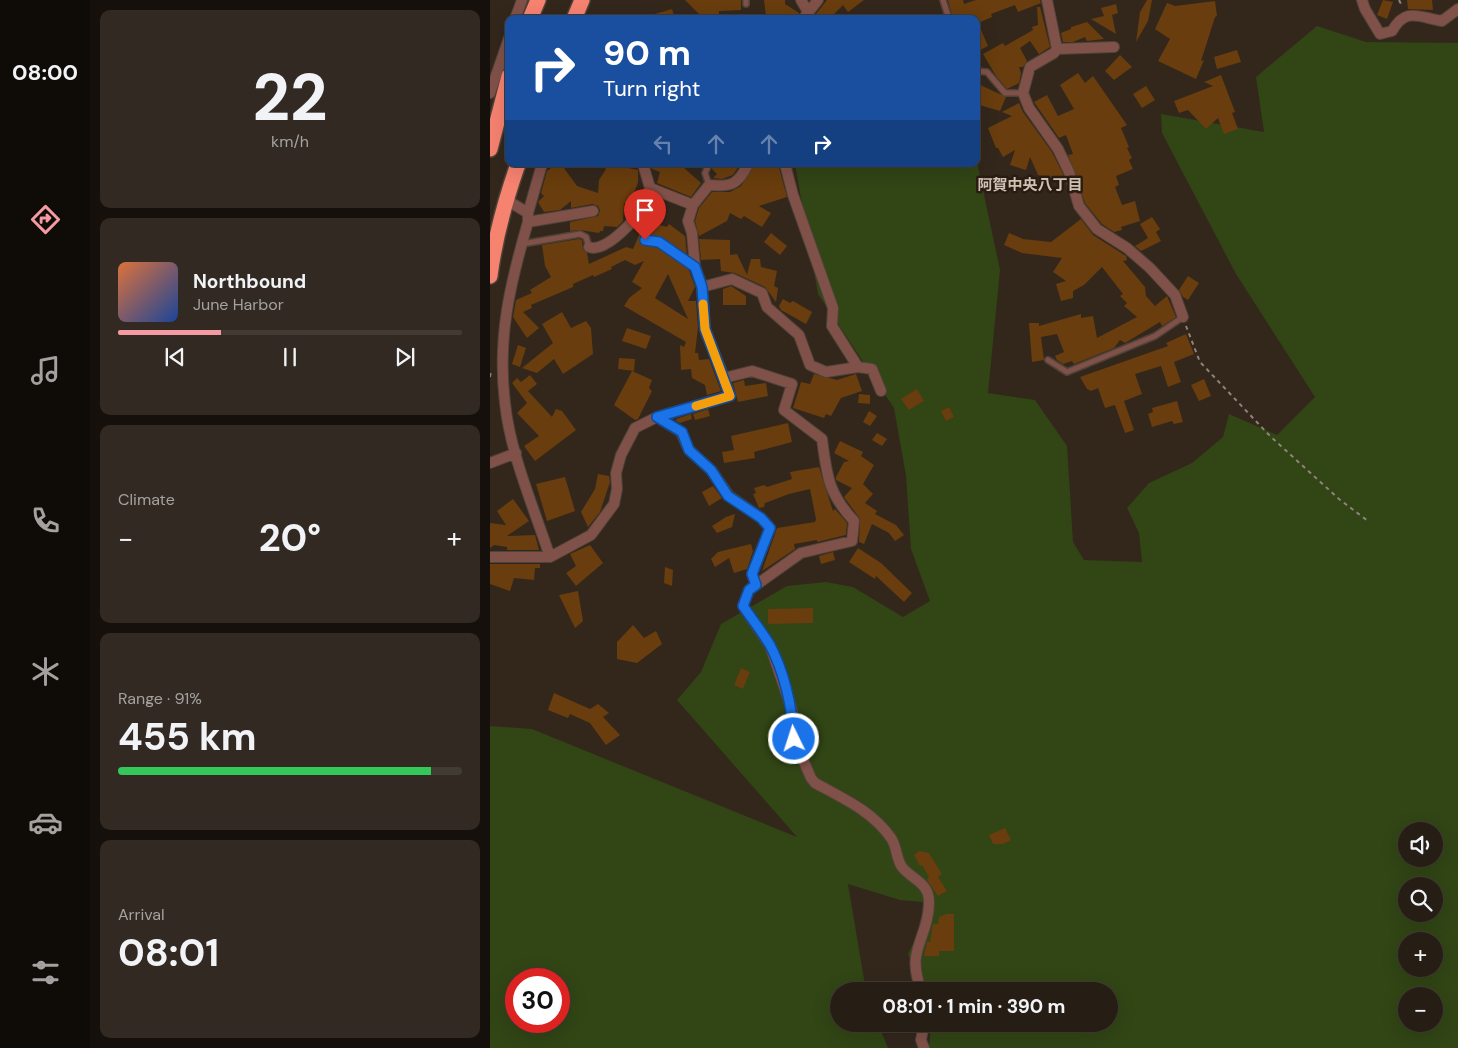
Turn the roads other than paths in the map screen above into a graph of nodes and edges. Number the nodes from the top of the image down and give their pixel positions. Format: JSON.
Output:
{"nodes":[{"id":1,"x":522,"y":0,"type":"edge"},
{"id":2,"x":538,"y":0,"type":"edge"},
{"id":3,"x":582,"y":0,"type":"edge"},
{"id":4,"x":801,"y":0,"type":"edge"},
{"id":5,"x":818,"y":0,"type":"edge"},
{"id":6,"x":943,"y":0,"type":"edge"},
{"id":7,"x":1047,"y":0,"type":"edge"},
{"id":8,"x":1362,"y":0,"type":"edge"},
{"id":9,"x":1458,"y":9,"type":"edge"},
{"id":10,"x":516,"y":15,"type":"edge"},
{"id":11,"x":532,"y":15,"type":"edge"},
{"id":12,"x":576,"y":15,"type":"edge"},
{"id":13,"x":805,"y":15,"type":"edge"},
{"id":14,"x":949,"y":15,"type":"edge"},
{"id":15,"x":1114,"y":47,"type":"dead end"},
{"id":16,"x":1057,"y":49,"type":"junction"},
{"id":17,"x":505,"y":50,"type":"edge"},
{"id":18,"x":980,"y":71,"type":"edge"},
{"id":19,"x":505,"y":91,"type":"edge"},
{"id":20,"x":490,"y":93,"type":"edge"},
{"id":21,"x":1023,"y":93,"type":"junction"},
{"id":22,"x":490,"y":149,"type":"edge"},
{"id":23,"x":517,"y":167,"type":"edge"},
{"id":24,"x":541,"y":167,"type":"edge"},
{"id":25,"x":644,"y":167,"type":"edge"},
{"id":26,"x":708,"y":167,"type":"edge"},
{"id":27,"x":747,"y":167,"type":"edge"},
{"id":28,"x":786,"y":167,"type":"edge"},
{"id":29,"x":708,"y":185,"type":"junction"},
{"id":30,"x":650,"y":188,"type":"junction"},
{"id":31,"x":505,"y":199,"type":"junction"},
{"id":32,"x":693,"y":205,"type":"junction"},
{"id":33,"x":594,"y":211,"type":"dead end"},
{"id":34,"x":528,"y":217,"type":"junction"},
{"id":35,"x":645,"y":240,"type":"dead end"},
{"id":36,"x":521,"y":244,"type":"junction"},
{"id":37,"x":589,"y":247,"type":"joint"},
{"id":38,"x":695,"y":267,"type":"junction"},
{"id":39,"x":490,"y":276,"type":"edge"},
{"id":40,"x":702,"y":287,"type":"junction"},
{"id":41,"x":1182,"y":317,"type":"joint"},
{"id":42,"x":1048,"y":360,"type":"dead end"},
{"id":43,"x":858,"y":367,"type":"junction"},
{"id":44,"x":724,"y":378,"type":"junction"},
{"id":45,"x":881,"y":391,"type":"dead end"},
{"id":46,"x":657,"y":417,"type":"junction"},
{"id":47,"x":516,"y":454,"type":"junction"},
{"id":48,"x":490,"y":463,"type":"edge"},
{"id":49,"x":490,"y":556,"type":"edge"},
{"id":50,"x":550,"y":557,"type":"junction"},
{"id":51,"x":756,"y":585,"type":"junction"},
{"id":52,"x":918,"y":982,"type":"edge"},
{"id":53,"x":922,"y":1032,"type":"edge"},
{"id":54,"x":924,"y":1048,"type":"edge"}],
"edges":[{"from":1,"to":10,"type":"street"},
{"from":2,"to":11,"type":"highway"},
{"from":3,"to":12,"type":"highway"},
{"from":4,"to":13,"type":"street"},
{"from":5,"to":13,"type":"street"},
{"from":6,"to":14,"type":"lane"},
{"from":7,"to":16,"type":"street"},
{"from":8,"to":9,"type":"street"},
{"from":15,"to":16,"type":"street"},
{"from":16,"to":21,"type":"street"},
{"from":17,"to":20,"type":"street"},
{"from":18,"to":21,"type":"lane"},
{"from":19,"to":22,"type":"highway"},
{"from":21,"to":41,"type":"street"},
{"from":23,"to":31,"type":"highway"},
{"from":24,"to":34,"type":"street"},
{"from":25,"to":30,"type":"street"},
{"from":26,"to":29,"type":"lane"},
{"from":27,"to":29,"type":"street"},
{"from":28,"to":43,"type":"street"},
{"from":29,"to":32,"type":"street"},
{"from":30,"to":32,"type":"street"},
{"from":30,"to":37,"type":"street"},
{"from":31,"to":34,"type":"street"},
{"from":31,"to":39,"type":"highway"},
{"from":32,"to":38,"type":"street"},
{"from":33,"to":34,"type":"street"},
{"from":34,"to":36,"type":"street"},
{"from":35,"to":38,"type":"lane"},
{"from":36,"to":37,"type":"lane"},
{"from":36,"to":47,"type":"street"},
{"from":38,"to":40,"type":"street"},
{"from":40,"to":43,"type":"street"},
{"from":40,"to":44,"type":"street"},
{"from":41,"to":42,"type":"lane"},
{"from":43,"to":45,"type":"street"},
{"from":44,"to":46,"type":"street"},
{"from":44,"to":51,"type":"street"},
{"from":46,"to":50,"type":"street"},
{"from":46,"to":51,"type":"street"},
{"from":47,"to":48,"type":"street"},
{"from":47,"to":50,"type":"street"},
{"from":49,"to":50,"type":"street"},
{"from":51,"to":52,"type":"street"},
{"from":53,"to":54,"type":"street"}]}
